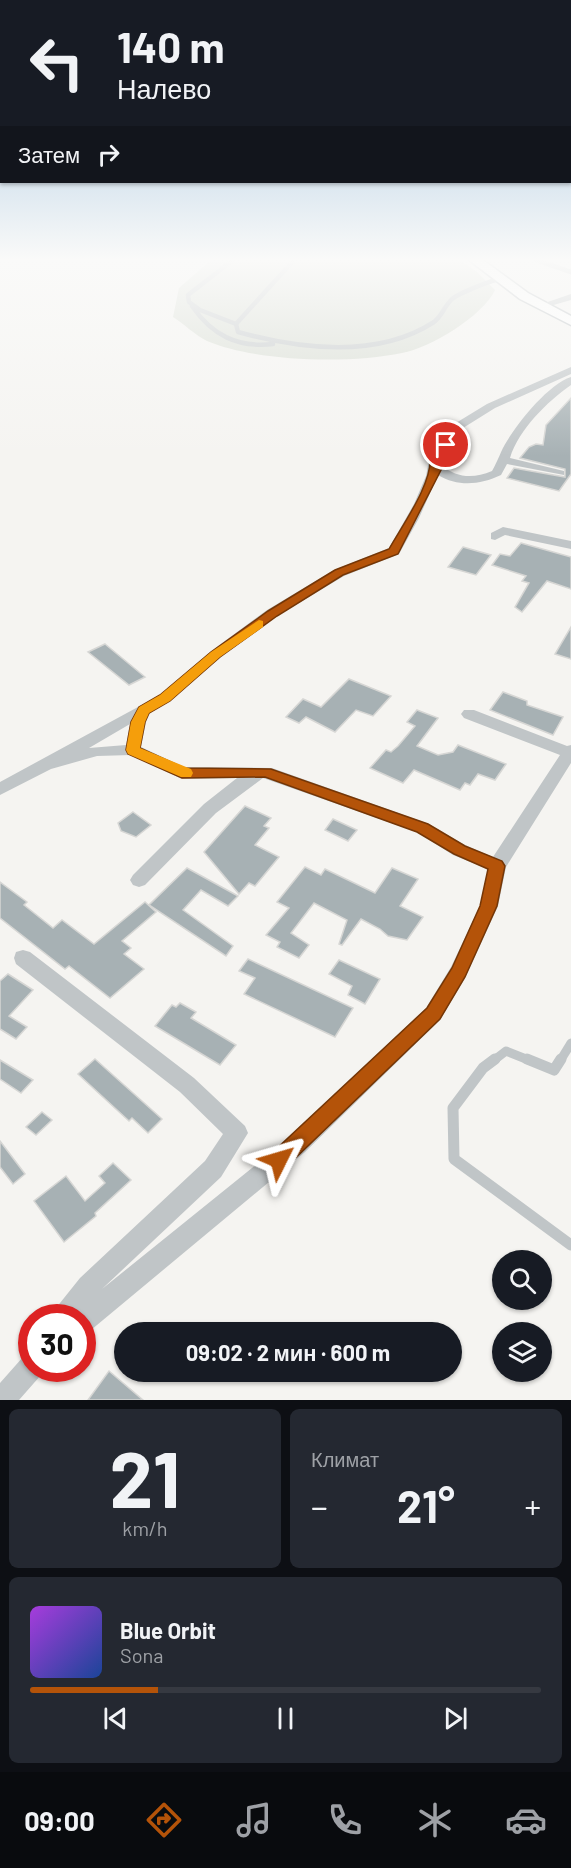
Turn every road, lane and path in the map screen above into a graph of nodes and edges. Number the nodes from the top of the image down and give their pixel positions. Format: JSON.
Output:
{"nodes":[{"id":1,"x":208,"y":325,"type":"edge"},
{"id":2,"x":236,"y":325,"type":"edge"},
{"id":3,"x":426,"y":325,"type":"edge"},
{"id":4,"x":281,"y":342,"type":"junction"},
{"id":5,"x":571,"y":370,"type":"edge"},
{"id":6,"x":571,"y":380,"type":"edge"},
{"id":7,"x":504,"y":460,"type":"junction"},
{"id":8,"x":437,"y":468,"type":"junction"},
{"id":9,"x":560,"y":473,"type":"dead end"},
{"id":10,"x":495,"y":536,"type":"dead end"},
{"id":11,"x":571,"y":545,"type":"edge"},
{"id":12,"x":144,"y":710,"type":"junction"},
{"id":13,"x":469,"y":714,"type":"dead end"},
{"id":14,"x":133,"y":750,"type":"junction"},
{"id":15,"x":570,"y":752,"type":"edge"},
{"id":16,"x":46,"y":765,"type":"junction"},
{"id":17,"x":261,"y":772,"type":"junction"},
{"id":18,"x":0,"y":789,"type":"edge"},
{"id":19,"x":497,"y":866,"type":"junction"},
{"id":20,"x":139,"y":880,"type":"dead end"},
{"id":21,"x":23,"y":958,"type":"dead end"},
{"id":22,"x":571,"y":1043,"type":"edge"},
{"id":23,"x":571,"y":1245,"type":"edge"},
{"id":24,"x":74,"y":1304,"type":"edge"},
{"id":25,"x":96,"y":1310,"type":"edge"},
{"id":26,"x":18,"y":1380,"type":"edge"},
{"id":27,"x":2,"y":1400,"type":"edge"}],
"edges":[{"from":1,"to":4,"type":"lane"},
{"from":2,"to":4,"type":"lane"},
{"from":3,"to":4,"type":"lane"},
{"from":5,"to":8,"type":"street"},
{"from":6,"to":7,"type":"street"},
{"from":7,"to":8,"type":"street"},
{"from":7,"to":9,"type":"street"},
{"from":8,"to":12,"type":"street"},
{"from":10,"to":11,"type":"street"},
{"from":12,"to":14,"type":"street"},
{"from":12,"to":16,"type":"street"},
{"from":13,"to":15,"type":"street"},
{"from":14,"to":16,"type":"street"},
{"from":14,"to":17,"type":"street"},
{"from":15,"to":19,"type":"street"},
{"from":16,"to":18,"type":"street"},
{"from":17,"to":19,"type":"street"},
{"from":17,"to":20,"type":"street"},
{"from":19,"to":25,"type":"street"},
{"from":21,"to":24,"type":"street"},
{"from":22,"to":23,"type":"lane"},
{"from":26,"to":27,"type":"street"}]}
